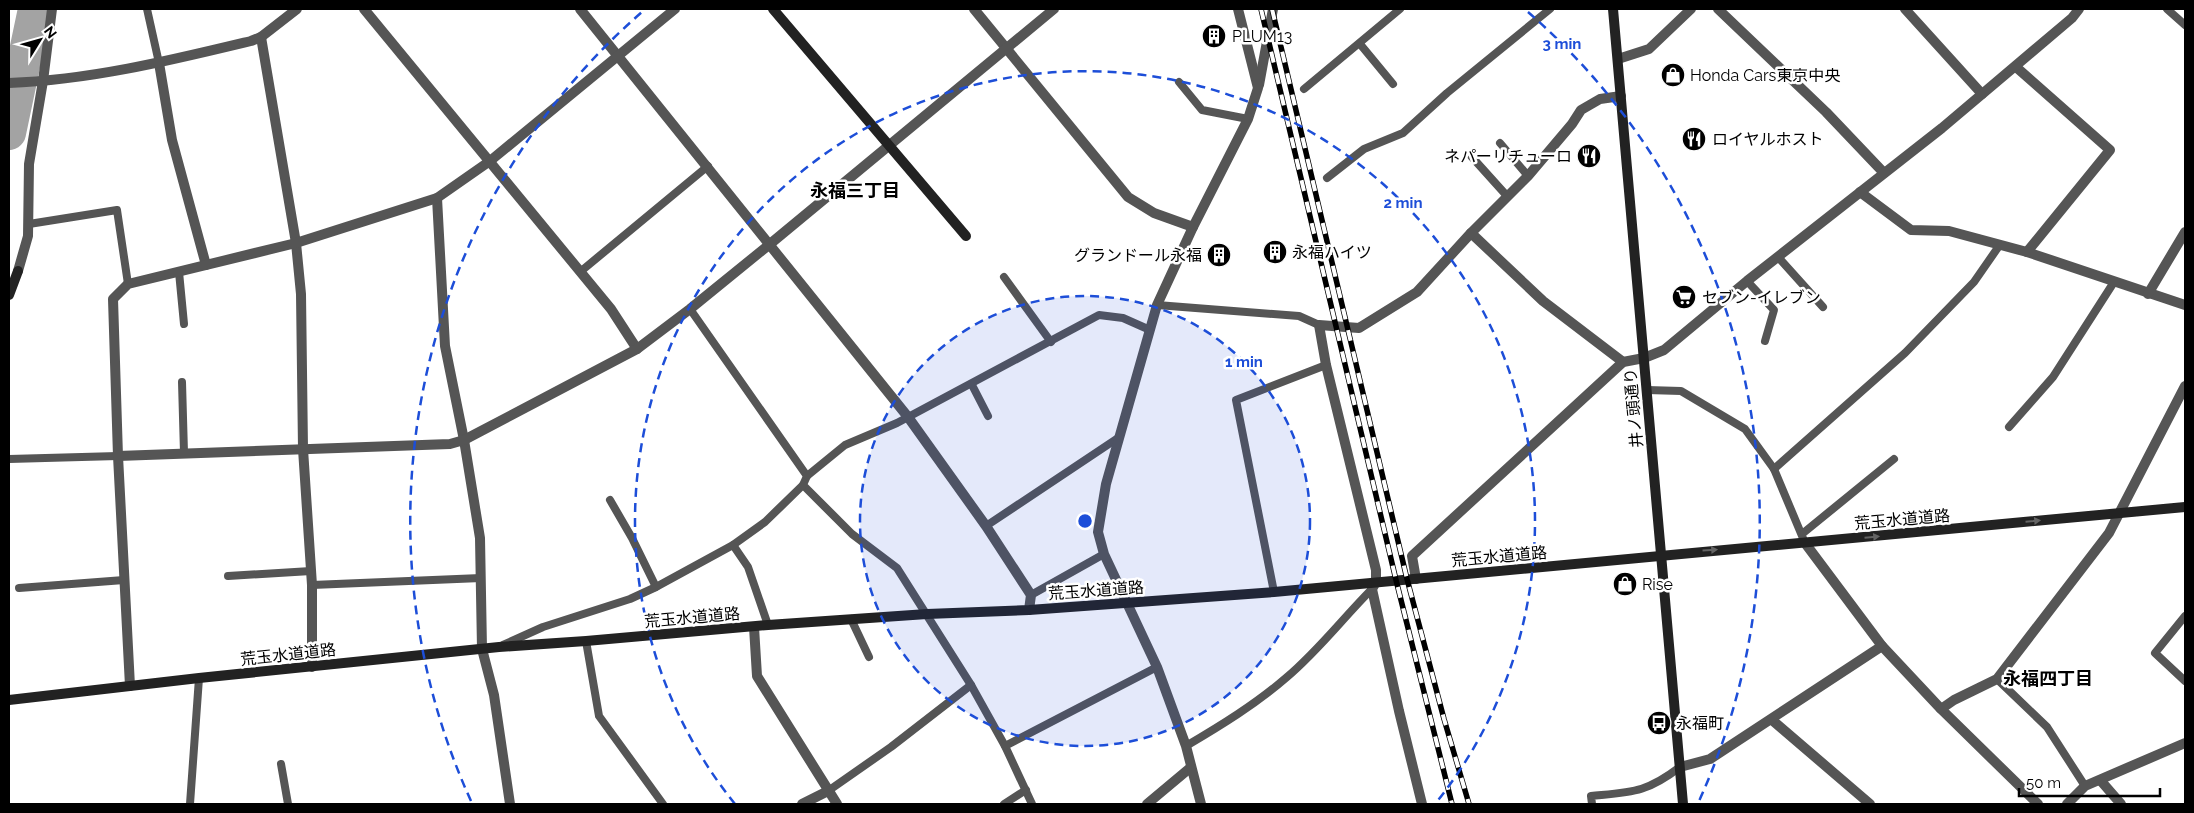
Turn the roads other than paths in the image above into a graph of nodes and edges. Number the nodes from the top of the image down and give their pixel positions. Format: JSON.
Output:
{"nodes":[{"id":1,"x":52,"y":9,"type":"edge"},
{"id":2,"x":147,"y":9,"type":"edge"},
{"id":3,"x":297,"y":9,"type":"edge"},
{"id":4,"x":364,"y":9,"type":"edge"},
{"id":5,"x":580,"y":9,"type":"edge"},
{"id":6,"x":675,"y":9,"type":"edge"},
{"id":7,"x":773,"y":9,"type":"edge"},
{"id":8,"x":974,"y":9,"type":"edge"},
{"id":9,"x":1054,"y":9,"type":"edge"},
{"id":10,"x":1238,"y":9,"type":"edge"},
{"id":11,"x":1273,"y":9,"type":"edge"},
{"id":12,"x":1400,"y":9,"type":"edge"},
{"id":13,"x":1550,"y":9,"type":"edge"},
{"id":14,"x":1614,"y":9,"type":"edge"},
{"id":15,"x":1691,"y":9,"type":"edge"},
{"id":16,"x":1718,"y":9,"type":"edge"},
{"id":17,"x":1905,"y":9,"type":"edge"},
{"id":18,"x":2080,"y":9,"type":"edge"},
{"id":19,"x":2166,"y":9,"type":"edge"},
{"id":20,"x":2185,"y":25,"type":"edge"},
{"id":21,"x":261,"y":37,"type":"junction"},
{"id":22,"x":1360,"y":44,"type":"junction"},
{"id":23,"x":1006,"y":47,"type":"junction"},
{"id":24,"x":619,"y":56,"type":"junction"},
{"id":25,"x":1618,"y":59,"type":"junction"},
{"id":26,"x":159,"y":63,"type":"junction"},
{"id":27,"x":2016,"y":67,"type":"junction"},
{"id":28,"x":39,"y":81,"type":"junction"},
{"id":29,"x":1178,"y":82,"type":"dead end"},
{"id":30,"x":9,"y":83,"type":"edge"},
{"id":31,"x":1393,"y":84,"type":"dead end"},
{"id":32,"x":1258,"y":88,"type":"junction"},
{"id":33,"x":1304,"y":89,"type":"dead end"},
{"id":34,"x":1982,"y":94,"type":"junction"},
{"id":35,"x":1621,"y":96,"type":"junction"},
{"id":36,"x":1248,"y":119,"type":"junction"},
{"id":37,"x":1500,"y":143,"type":"dead end"},
{"id":38,"x":888,"y":146,"type":"junction"},
{"id":39,"x":1470,"y":156,"type":"dead end"},
{"id":40,"x":490,"y":161,"type":"junction"},
{"id":41,"x":708,"y":166,"type":"junction"},
{"id":42,"x":1884,"y":173,"type":"junction"},
{"id":43,"x":1528,"y":176,"type":"junction"},
{"id":44,"x":1327,"y":178,"type":"dead end"},
{"id":45,"x":1860,"y":192,"type":"junction"},
{"id":46,"x":1507,"y":196,"type":"junction"},
{"id":47,"x":437,"y":198,"type":"junction"},
{"id":48,"x":29,"y":224,"type":"junction"},
{"id":49,"x":1193,"y":227,"type":"junction"},
{"id":50,"x":2185,"y":232,"type":"edge"},
{"id":51,"x":1471,"y":233,"type":"junction"},
{"id":52,"x":966,"y":236,"type":"dead end"},
{"id":53,"x":296,"y":243,"type":"junction"},
{"id":54,"x":770,"y":244,"type":"junction"},
{"id":55,"x":1998,"y":246,"type":"junction"},
{"id":56,"x":2027,"y":252,"type":"junction"},
{"id":57,"x":1778,"y":257,"type":"junction"},
{"id":58,"x":206,"y":265,"type":"junction"},
{"id":59,"x":18,"y":272,"type":"joint"},
{"id":60,"x":179,"y":272,"type":"junction"},
{"id":61,"x":580,"y":272,"type":"junction"},
{"id":62,"x":1004,"y":277,"type":"dead end"},
{"id":63,"x":1747,"y":281,"type":"junction"},
{"id":64,"x":2114,"y":282,"type":"junction"},
{"id":65,"x":128,"y":284,"type":"junction"},
{"id":66,"x":2148,"y":294,"type":"junction"},
{"id":67,"x":9,"y":295,"type":"edge"},
{"id":68,"x":1157,"y":305,"type":"junction"},
{"id":69,"x":2185,"y":305,"type":"edge"},
{"id":70,"x":1823,"y":307,"type":"dead end"},
{"id":71,"x":690,"y":310,"type":"junction"},
{"id":72,"x":184,"y":324,"type":"dead end"},
{"id":73,"x":1319,"y":325,"type":"junction"},
{"id":74,"x":1150,"y":330,"type":"junction"},
{"id":75,"x":1765,"y":340,"type":"dead end"},
{"id":76,"x":1051,"y":342,"type":"junction"},
{"id":77,"x":637,"y":349,"type":"junction"},
{"id":78,"x":1644,"y":358,"type":"junction"},
{"id":79,"x":1623,"y":362,"type":"junction"},
{"id":80,"x":1326,"y":365,"type":"junction"},
{"id":81,"x":182,"y":382,"type":"dead end"},
{"id":82,"x":972,"y":385,"type":"junction"},
{"id":83,"x":2185,"y":386,"type":"edge"},
{"id":84,"x":1647,"y":390,"type":"junction"},
{"id":85,"x":988,"y":416,"type":"dead end"},
{"id":86,"x":908,"y":417,"type":"junction"},
{"id":87,"x":2009,"y":427,"type":"dead end"},
{"id":88,"x":1118,"y":438,"type":"junction"},
{"id":89,"x":464,"y":440,"type":"junction"},
{"id":90,"x":304,"y":448,"type":"junction"},
{"id":91,"x":184,"y":453,"type":"junction"},
{"id":92,"x":118,"y":456,"type":"junction"},
{"id":93,"x":9,"y":458,"type":"edge"},
{"id":94,"x":1894,"y":460,"type":"dead end"},
{"id":95,"x":1774,"y":469,"type":"junction"},
{"id":96,"x":807,"y":476,"type":"junction"},
{"id":97,"x":803,"y":485,"type":"junction"},
{"id":98,"x":610,"y":500,"type":"dead end"},
{"id":99,"x":2185,"y":507,"type":"edge"},
{"id":100,"x":2118,"y":514,"type":"junction"},
{"id":101,"x":986,"y":526,"type":"junction"},
{"id":102,"x":1804,"y":539,"type":"junction"},
{"id":103,"x":733,"y":545,"type":"junction"},
{"id":104,"x":1104,"y":554,"type":"junction"},
{"id":105,"x":1661,"y":556,"type":"junction"},
{"id":106,"x":311,"y":571,"type":"junction"},
{"id":107,"x":228,"y":576,"type":"dead end"},
{"id":108,"x":481,"y":578,"type":"junction"},
{"id":109,"x":1416,"y":579,"type":"junction"},
{"id":110,"x":124,"y":580,"type":"junction"},
{"id":111,"x":312,"y":585,"type":"junction"},
{"id":112,"x":1374,"y":586,"type":"junction"},
{"id":113,"x":656,"y":587,"type":"junction"},
{"id":114,"x":18,"y":588,"type":"dead end"},
{"id":115,"x":1274,"y":592,"type":"junction"},
{"id":116,"x":1031,"y":595,"type":"junction"},
{"id":117,"x":1125,"y":603,"type":"junction"},
{"id":118,"x":1029,"y":610,"type":"junction"},
{"id":119,"x":928,"y":614,"type":"junction"},
{"id":120,"x":2185,"y":616,"type":"edge"},
{"id":121,"x":851,"y":619,"type":"junction"},
{"id":122,"x":768,"y":625,"type":"junction"},
{"id":123,"x":754,"y":627,"type":"junction"},
{"id":124,"x":586,"y":642,"type":"junction"},
{"id":125,"x":1882,"y":646,"type":"junction"},
{"id":126,"x":499,"y":647,"type":"junction"},
{"id":127,"x":482,"y":649,"type":"junction"},
{"id":128,"x":869,"y":657,"type":"dead end"},
{"id":129,"x":312,"y":667,"type":"junction"},
{"id":130,"x":1157,"y":667,"type":"junction"},
{"id":131,"x":199,"y":678,"type":"junction"},
{"id":132,"x":1997,"y":679,"type":"junction"},
{"id":133,"x":2185,"y":681,"type":"edge"},
{"id":134,"x":971,"y":685,"type":"junction"},
{"id":135,"x":130,"y":686,"type":"junction"},
{"id":136,"x":9,"y":700,"type":"edge"},
{"id":137,"x":1941,"y":709,"type":"junction"},
{"id":138,"x":1772,"y":720,"type":"junction"},
{"id":139,"x":2185,"y":743,"type":"edge"},
{"id":140,"x":1005,"y":746,"type":"junction"},
{"id":141,"x":1186,"y":746,"type":"junction"},
{"id":142,"x":281,"y":764,"type":"dead end"},
{"id":143,"x":1680,"y":767,"type":"junction"},
{"id":144,"x":1190,"y":768,"type":"junction"},
{"id":145,"x":2101,"y":781,"type":"junction"},
{"id":146,"x":2084,"y":786,"type":"junction"},
{"id":147,"x":1026,"y":790,"type":"junction"},
{"id":148,"x":828,"y":791,"type":"junction"},
{"id":149,"x":190,"y":804,"type":"edge"},
{"id":150,"x":288,"y":804,"type":"edge"},
{"id":151,"x":510,"y":804,"type":"edge"},
{"id":152,"x":664,"y":804,"type":"edge"},
{"id":153,"x":802,"y":804,"type":"edge"},
{"id":154,"x":837,"y":804,"type":"edge"},
{"id":155,"x":1004,"y":804,"type":"edge"},
{"id":156,"x":1032,"y":804,"type":"edge"},
{"id":157,"x":1147,"y":804,"type":"edge"},
{"id":158,"x":1201,"y":804,"type":"edge"},
{"id":159,"x":1422,"y":804,"type":"edge"},
{"id":160,"x":1592,"y":804,"type":"edge"},
{"id":161,"x":1683,"y":804,"type":"edge"},
{"id":162,"x":1870,"y":804,"type":"edge"},
{"id":163,"x":2038,"y":804,"type":"edge"},
{"id":164,"x":2067,"y":804,"type":"edge"},
{"id":165,"x":2121,"y":804,"type":"edge"}],
"edges":[{"from":1,"to":28,"type":"street"},
{"from":2,"to":26,"type":"lane"},
{"from":3,"to":21,"type":"street"},
{"from":4,"to":40,"type":"street"},
{"from":5,"to":24,"type":"street"},
{"from":6,"to":24,"type":"street"},
{"from":7,"to":38,"type":"main road"},
{"from":8,"to":23,"type":"street"},
{"from":9,"to":23,"type":"street"},
{"from":10,"to":32,"type":"street"},
{"from":11,"to":32,"type":"street"},
{"from":12,"to":22,"type":"lane"},
{"from":13,"to":44,"type":"lane"},
{"from":14,"to":25,"type":"main road","name":"井ノ頭通り"},
{"from":15,"to":25,"type":"street"},
{"from":16,"to":42,"type":"street"},
{"from":17,"to":34,"type":"street"},
{"from":18,"to":27,"type":"street"},
{"from":19,"to":20,"type":"lane"},
{"from":21,"to":26,"type":"street"},
{"from":21,"to":53,"type":"street"},
{"from":22,"to":31,"type":"lane"},
{"from":22,"to":33,"type":"lane"},
{"from":23,"to":38,"type":"street"},
{"from":23,"to":49,"type":"street"},
{"from":24,"to":40,"type":"street"},
{"from":24,"to":41,"type":"street"},
{"from":25,"to":35,"type":"main road","name":"井ノ頭通り"},
{"from":26,"to":28,"type":"street"},
{"from":26,"to":58,"type":"street"},
{"from":27,"to":34,"type":"street"},
{"from":27,"to":56,"type":"street"},
{"from":28,"to":30,"type":"street"},
{"from":28,"to":48,"type":"street"},
{"from":29,"to":36,"type":"lane"},
{"from":32,"to":36,"type":"street"},
{"from":34,"to":42,"type":"street"},
{"from":35,"to":43,"type":"street"},
{"from":35,"to":78,"type":"main road","name":"井ノ頭通り"},
{"from":36,"to":49,"type":"street"},
{"from":37,"to":43,"type":"lane"},
{"from":38,"to":52,"type":"main road"},
{"from":38,"to":54,"type":"street"},
{"from":39,"to":46,"type":"lane"},
{"from":40,"to":47,"type":"street"},
{"from":40,"to":61,"type":"street"},
{"from":41,"to":54,"type":"street"},
{"from":41,"to":61,"type":"lane"},
{"from":42,"to":45,"type":"street"},
{"from":43,"to":46,"type":"street"},
{"from":45,"to":55,"type":"street"},
{"from":45,"to":57,"type":"street"},
{"from":46,"to":51,"type":"street"},
{"from":47,"to":53,"type":"street"},
{"from":47,"to":89,"type":"street"},
{"from":48,"to":59,"type":"street"},
{"from":48,"to":65,"type":"lane"},
{"from":49,"to":68,"type":"street"},
{"from":50,"to":66,"type":"street"},
{"from":51,"to":73,"type":"street"},
{"from":51,"to":79,"type":"street"},
{"from":53,"to":58,"type":"street"},
{"from":53,"to":90,"type":"street"},
{"from":54,"to":71,"type":"street"},
{"from":54,"to":86,"type":"street"},
{"from":55,"to":56,"type":"street"},
{"from":55,"to":95,"type":"lane"},
{"from":56,"to":64,"type":"street"},
{"from":57,"to":63,"type":"street"},
{"from":57,"to":70,"type":"lane"},
{"from":58,"to":60,"type":"street"},
{"from":59,"to":67,"type":"main road"},
{"from":60,"to":65,"type":"street"},
{"from":60,"to":72,"type":"lane"},
{"from":61,"to":77,"type":"street"},
{"from":62,"to":76,"type":"lane"},
{"from":63,"to":75,"type":"lane"},
{"from":63,"to":78,"type":"street"},
{"from":64,"to":66,"type":"street"},
{"from":64,"to":87,"type":"lane"},
{"from":65,"to":92,"type":"street"},
{"from":66,"to":69,"type":"street"},
{"from":68,"to":73,"type":"lane"},
{"from":68,"to":74,"type":"street"},
{"from":71,"to":77,"type":"street"},
{"from":71,"to":96,"type":"lane"},
{"from":73,"to":80,"type":"street"},
{"from":74,"to":76,"type":"lane"},
{"from":74,"to":88,"type":"street"},
{"from":76,"to":82,"type":"lane"},
{"from":77,"to":89,"type":"street"},
{"from":78,"to":79,"type":"street"},
{"from":78,"to":84,"type":"main road","name":"井ノ頭通り"},
{"from":79,"to":109,"type":"street"},
{"from":80,"to":112,"type":"street"},
{"from":80,"to":115,"type":"lane"},
{"from":81,"to":91,"type":"lane"},
{"from":82,"to":85,"type":"lane"},
{"from":82,"to":86,"type":"lane"},
{"from":83,"to":100,"type":"street"},
{"from":84,"to":95,"type":"lane"},
{"from":84,"to":105,"type":"main road","name":"井ノ頭通り"},
{"from":86,"to":96,"type":"lane"},
{"from":86,"to":101,"type":"street"},
{"from":88,"to":101,"type":"lane"},
{"from":88,"to":104,"type":"street"},
{"from":89,"to":90,"type":"street"},
{"from":89,"to":108,"type":"street"},
{"from":90,"to":91,"type":"street"},
{"from":90,"to":106,"type":"street"},
{"from":91,"to":92,"type":"street"},
{"from":92,"to":93,"type":"lane"},
{"from":92,"to":110,"type":"street"},
{"from":94,"to":102,"type":"lane"},
{"from":95,"to":102,"type":"lane"},
{"from":96,"to":97,"type":"lane"},
{"from":97,"to":103,"type":"lane"},
{"from":97,"to":119,"type":"lane"},
{"from":98,"to":113,"type":"lane"},
{"from":99,"to":100,"type":"main road","name":"荒玉水道道路"},
{"from":102,"to":100,"type":"main road","name":"荒玉水道道路","one_way":true},
{"from":100,"to":132,"type":"street"},
{"from":101,"to":116,"type":"street"},
{"from":105,"to":102,"type":"main road","name":"荒玉水道道路","one_way":true},
{"from":102,"to":125,"type":"street"},
{"from":103,"to":113,"type":"lane"},
{"from":103,"to":122,"type":"lane"},
{"from":104,"to":116,"type":"lane"},
{"from":104,"to":117,"type":"street"},
{"from":105,"to":109,"type":"main road","name":"荒玉水道道路"},
{"from":105,"to":143,"type":"main road","name":"井ノ頭通り"},
{"from":106,"to":107,"type":"lane"},
{"from":106,"to":111,"type":"street"},
{"from":108,"to":111,"type":"lane"},
{"from":108,"to":127,"type":"street"},
{"from":109,"to":112,"type":"main road","name":"荒玉水道道路"},
{"from":110,"to":114,"type":"lane"},
{"from":110,"to":135,"type":"street"},
{"from":111,"to":129,"type":"street"},
{"from":112,"to":115,"type":"main road","name":"荒玉水道道路"},
{"from":112,"to":141,"type":"lane"},
{"from":112,"to":159,"type":"street"},
{"from":113,"to":126,"type":"lane"},
{"from":115,"to":117,"type":"main road","name":"荒玉水道道路"},
{"from":116,"to":118,"type":"street"},
{"from":117,"to":118,"type":"main road","name":"荒玉水道道路"},
{"from":117,"to":130,"type":"street"},
{"from":118,"to":119,"type":"main road","name":"荒玉水道道路"},
{"from":119,"to":121,"type":"main road","name":"荒玉水道道路"},
{"from":119,"to":134,"type":"lane"},
{"from":120,"to":133,"type":"lane"},
{"from":121,"to":122,"type":"main road","name":"荒玉水道道路"},
{"from":121,"to":128,"type":"lane"},
{"from":122,"to":123,"type":"main road","name":"荒玉水道道路"},
{"from":123,"to":124,"type":"main road","name":"荒玉水道道路"},
{"from":123,"to":148,"type":"street"},
{"from":124,"to":126,"type":"main road","name":"荒玉水道道路"},
{"from":124,"to":152,"type":"lane"},
{"from":125,"to":137,"type":"street"},
{"from":125,"to":138,"type":"street"},
{"from":126,"to":127,"type":"main road","name":"荒玉水道道路"},
{"from":127,"to":129,"type":"main road","name":"荒玉水道道路"},
{"from":127,"to":151,"type":"street"},
{"from":129,"to":131,"type":"main road","name":"荒玉水道道路"},
{"from":130,"to":140,"type":"lane"},
{"from":130,"to":141,"type":"street"},
{"from":131,"to":135,"type":"main road","name":"荒玉水道道路"},
{"from":131,"to":149,"type":"lane"},
{"from":132,"to":137,"type":"street"},
{"from":132,"to":146,"type":"lane"},
{"from":134,"to":140,"type":"lane"},
{"from":134,"to":148,"type":"lane"},
{"from":135,"to":136,"type":"main road","name":"荒玉水道道路"},
{"from":137,"to":163,"type":"street"},
{"from":138,"to":143,"type":"street"},
{"from":138,"to":162,"type":"street"},
{"from":139,"to":145,"type":"street"},
{"from":140,"to":147,"type":"lane"},
{"from":141,"to":144,"type":"street"},
{"from":142,"to":150,"type":"lane"},
{"from":143,"to":160,"type":"lane"},
{"from":143,"to":161,"type":"main road","name":"井ノ頭通り"},
{"from":144,"to":157,"type":"street"},
{"from":144,"to":158,"type":"street"},
{"from":145,"to":146,"type":"street"},
{"from":145,"to":165,"type":"street"},
{"from":146,"to":164,"type":"street"},
{"from":147,"to":155,"type":"lane"},
{"from":147,"to":156,"type":"lane"},
{"from":148,"to":153,"type":"street"},
{"from":148,"to":154,"type":"street"}]}
